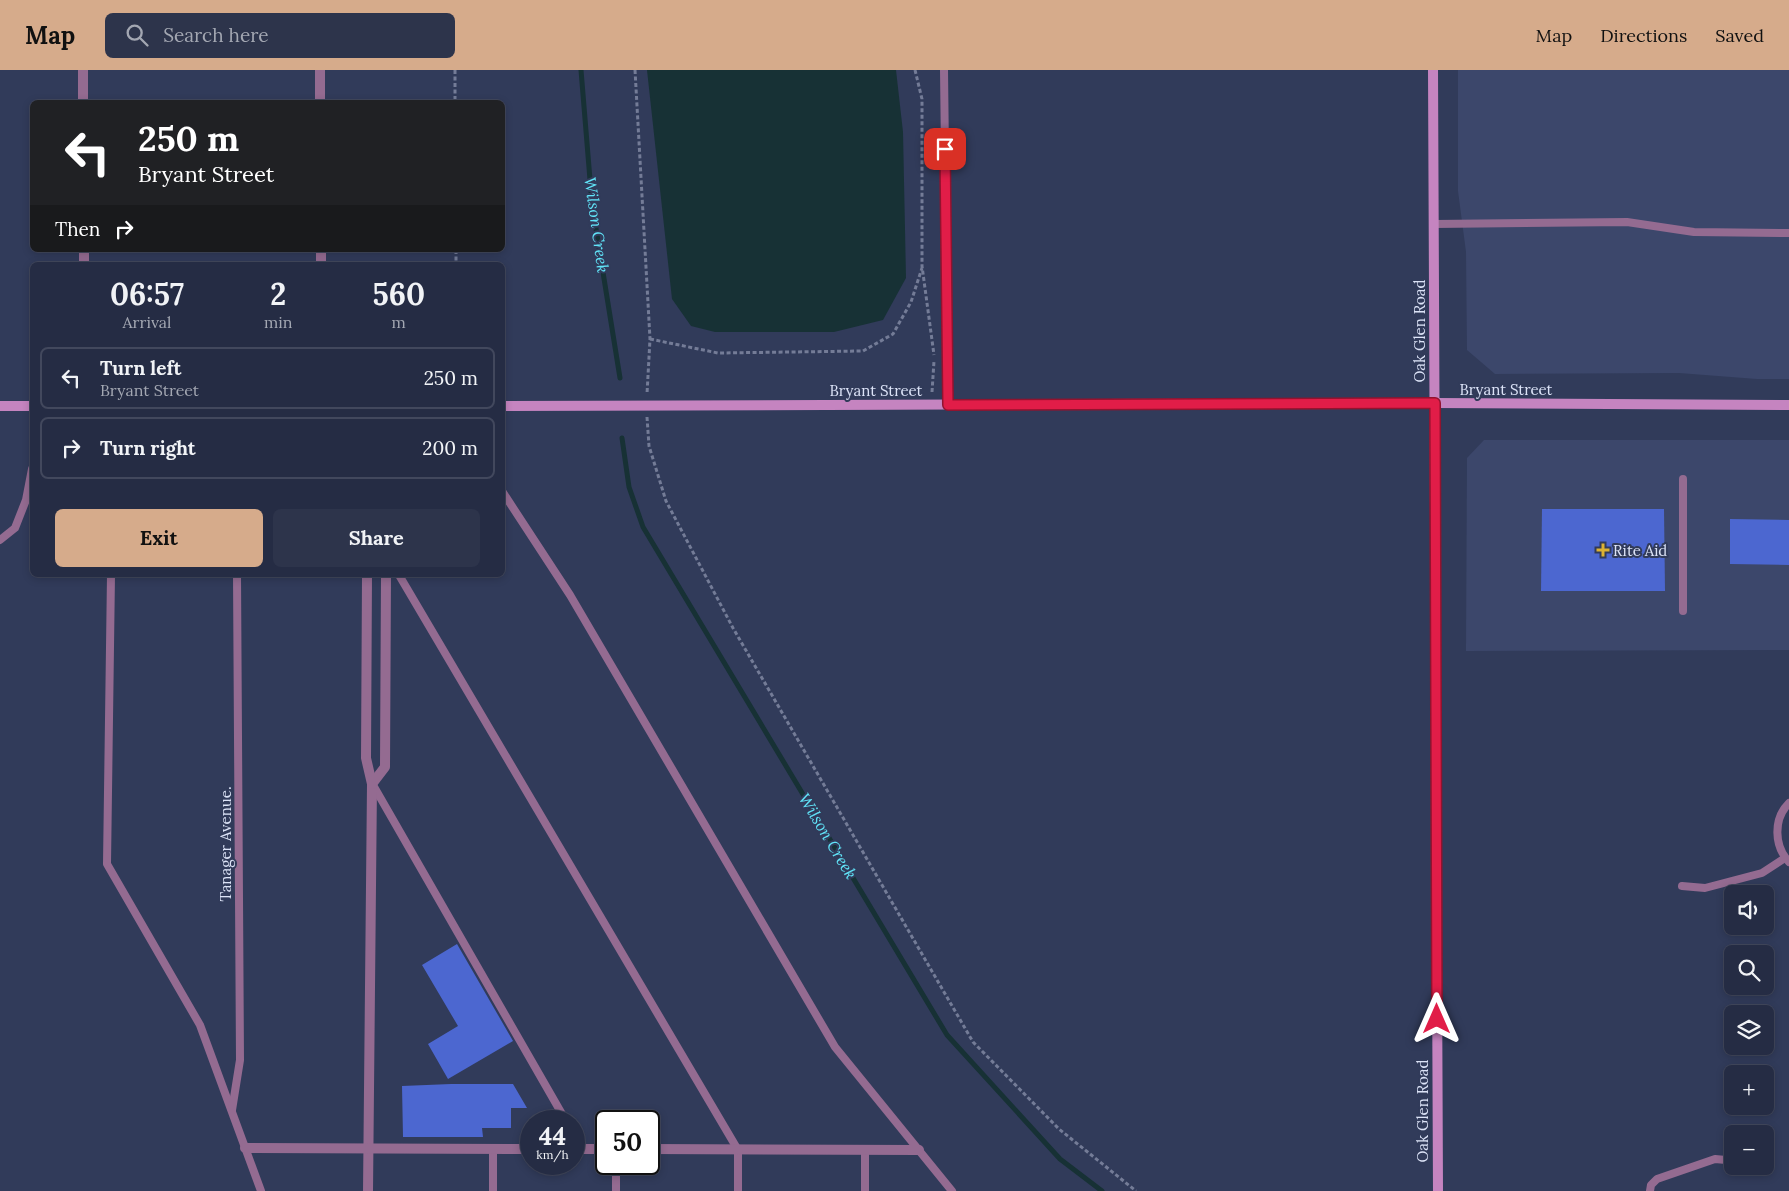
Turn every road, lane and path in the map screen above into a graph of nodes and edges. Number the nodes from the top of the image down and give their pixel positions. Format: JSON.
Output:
{"nodes":[{"id":1,"x":82,"y":70,"type":"edge"},
{"id":2,"x":320,"y":70,"type":"edge"},
{"id":3,"x":455,"y":70,"type":"edge"},
{"id":4,"x":635,"y":70,"type":"edge"},
{"id":5,"x":915,"y":70,"type":"edge"},
{"id":6,"x":944,"y":70,"type":"edge"},
{"id":7,"x":1433,"y":70,"type":"edge"},
{"id":8,"x":83,"y":100,"type":"edge"},
{"id":9,"x":320,"y":100,"type":"edge"},
{"id":10,"x":455,"y":100,"type":"edge"},
{"id":11,"x":1434,"y":224,"type":"junction"},
{"id":12,"x":1789,"y":233,"type":"edge"},
{"id":13,"x":922,"y":266,"type":"junction"},
{"id":14,"x":650,"y":339,"type":"junction"},
{"id":15,"x":1435,"y":403,"type":"junction"},
{"id":16,"x":932,"y":405,"type":"junction"},
{"id":17,"x":948,"y":405,"type":"junction"},
{"id":18,"x":0,"y":406,"type":"edge"},
{"id":19,"x":30,"y":406,"type":"edge"},
{"id":20,"x":505,"y":406,"type":"edge"},
{"id":21,"x":647,"y":406,"type":"junction"},
{"id":22,"x":1789,"y":406,"type":"edge"},
{"id":23,"x":30,"y":479,"type":"edge"},
{"id":24,"x":1682,"y":479,"type":"dead end"},
{"id":25,"x":505,"y":496,"type":"edge"},
{"id":26,"x":0,"y":540,"type":"edge"},
{"id":27,"x":111,"y":577,"type":"edge"},
{"id":28,"x":237,"y":577,"type":"edge"},
{"id":29,"x":367,"y":577,"type":"edge"},
{"id":30,"x":386,"y":577,"type":"edge"},
{"id":31,"x":400,"y":577,"type":"edge"},
{"id":32,"x":1683,"y":611,"type":"dead end"},
{"id":33,"x":372,"y":784,"type":"junction"},
{"id":34,"x":1789,"y":803,"type":"edge"},
{"id":35,"x":1787,"y":860,"type":"edge"},
{"id":36,"x":1682,"y":886,"type":"dead end"},
{"id":37,"x":560,"y":1110,"type":"edge"},
{"id":38,"x":232,"y":1112,"type":"junction"},
{"id":39,"x":246,"y":1148,"type":"junction"},
{"id":40,"x":369,"y":1148,"type":"junction"},
{"id":41,"x":493,"y":1149,"type":"junction"},
{"id":42,"x":520,"y":1149,"type":"edge"},
{"id":43,"x":660,"y":1149,"type":"edge"},
{"id":44,"x":738,"y":1150,"type":"junction"},
{"id":45,"x":865,"y":1150,"type":"junction"},
{"id":46,"x":919,"y":1150,"type":"junction"},
{"id":47,"x":1724,"y":1160,"type":"edge"},
{"id":48,"x":616,"y":1175,"type":"edge"},
{"id":49,"x":261,"y":1191,"type":"edge"},
{"id":50,"x":368,"y":1191,"type":"edge"},
{"id":51,"x":493,"y":1191,"type":"edge"},
{"id":52,"x":616,"y":1191,"type":"edge"},
{"id":53,"x":738,"y":1191,"type":"edge"},
{"id":54,"x":865,"y":1191,"type":"edge"},
{"id":55,"x":952,"y":1191,"type":"edge"},
{"id":56,"x":1136,"y":1191,"type":"edge"},
{"id":57,"x":1438,"y":1191,"type":"edge"},
{"id":58,"x":1650,"y":1191,"type":"edge"}],
"edges":[{"from":1,"to":8,"type":"street"},
{"from":2,"to":9,"type":"street"},
{"from":3,"to":10,"type":"path"},
{"from":4,"to":14,"type":"path"},
{"from":5,"to":13,"type":"path"},
{"from":6,"to":17,"type":"lane"},
{"from":7,"to":11,"type":"main road","name":"Oak Glen Road"},
{"from":11,"to":12,"type":"lane"},
{"from":11,"to":15,"type":"main road","name":"Oak Glen Road"},
{"from":13,"to":14,"type":"path"},
{"from":13,"to":16,"type":"path"},
{"from":14,"to":21,"type":"path"},
{"from":15,"to":17,"type":"main road","name":"Bryant Street"},
{"from":15,"to":22,"type":"main road","name":"Bryant Street"},
{"from":15,"to":57,"type":"main road","name":"Oak Glen Road"},
{"from":16,"to":17,"type":"main road","name":"Bryant Street"},
{"from":16,"to":21,"type":"main road","name":"Bryant Street"},
{"from":18,"to":19,"type":"main road"},
{"from":20,"to":21,"type":"main road","name":"Bryant Street"},
{"from":21,"to":56,"type":"path"},
{"from":23,"to":26,"type":"lane"},
{"from":24,"to":32,"type":"lane"},
{"from":25,"to":46,"type":"lane"},
{"from":27,"to":38,"type":"lane"},
{"from":28,"to":38,"type":"lane","name":"Tanager Avenue."},
{"from":29,"to":33,"type":"street"},
{"from":30,"to":33,"type":"street"},
{"from":31,"to":44,"type":"lane"},
{"from":33,"to":37,"type":"lane"},
{"from":33,"to":40,"type":"street"},
{"from":34,"to":35,"type":"lane"},
{"from":35,"to":36,"type":"lane"},
{"from":38,"to":39,"type":"lane"},
{"from":39,"to":40,"type":"street"},
{"from":39,"to":49,"type":"lane"},
{"from":40,"to":41,"type":"street"},
{"from":40,"to":50,"type":"street"},
{"from":41,"to":42,"type":"street"},
{"from":41,"to":51,"type":"lane"},
{"from":43,"to":44,"type":"street"},
{"from":44,"to":45,"type":"street"},
{"from":44,"to":53,"type":"lane"},
{"from":45,"to":46,"type":"street"},
{"from":45,"to":54,"type":"lane"},
{"from":46,"to":55,"type":"lane"},
{"from":47,"to":58,"type":"lane"},
{"from":48,"to":52,"type":"lane"}]}
